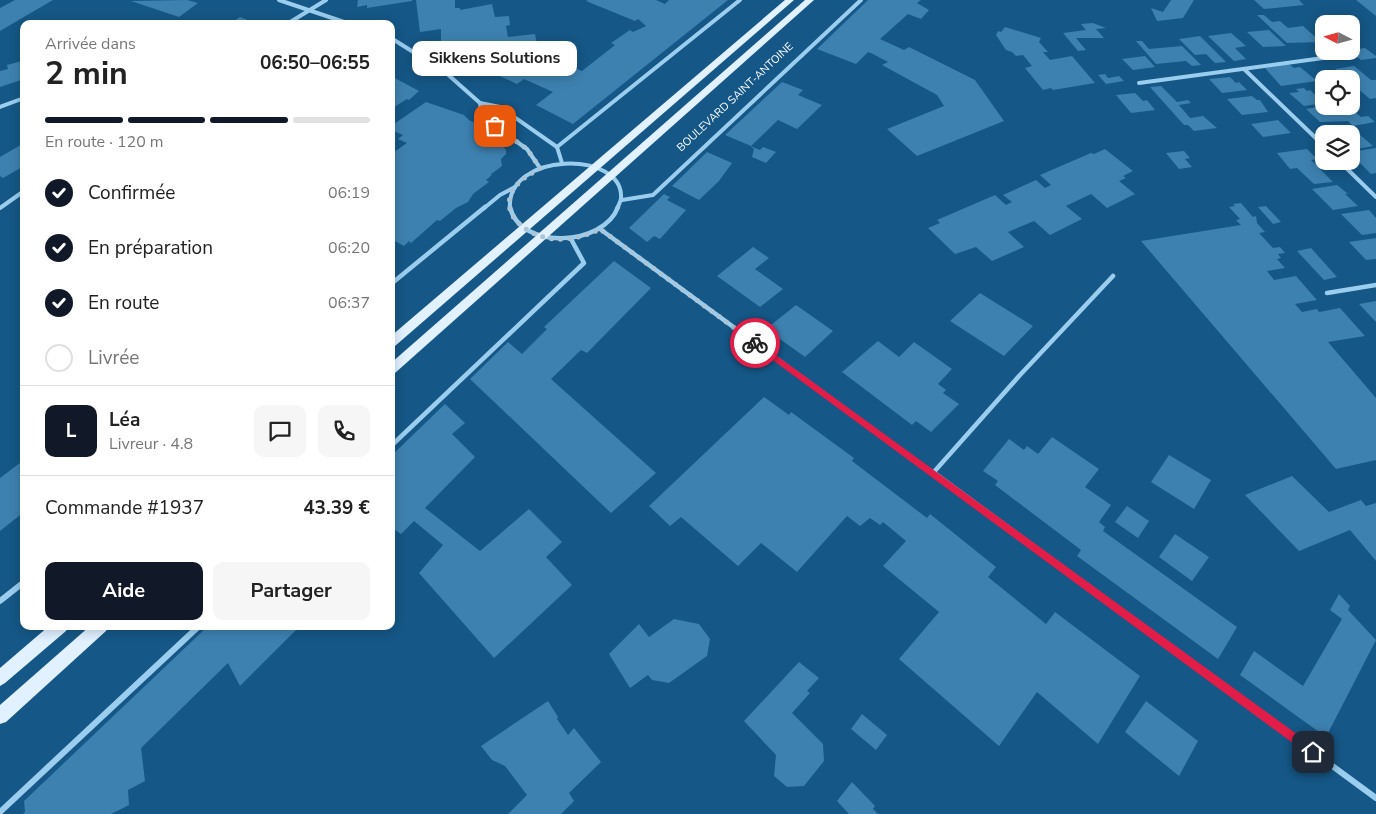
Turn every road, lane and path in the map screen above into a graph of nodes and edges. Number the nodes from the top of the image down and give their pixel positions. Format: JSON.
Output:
{"nodes":[{"id":1,"x":279,"y":0,"type":"edge"},
{"id":2,"x":326,"y":0,"type":"edge"},
{"id":3,"x":740,"y":0,"type":"edge"},
{"id":4,"x":790,"y":0,"type":"edge"},
{"id":5,"x":810,"y":0,"type":"edge"},
{"id":6,"x":861,"y":0,"type":"edge"},
{"id":7,"x":310,"y":10,"type":"junction"},
{"id":8,"x":294,"y":20,"type":"edge"},
{"id":9,"x":339,"y":20,"type":"edge"},
{"id":10,"x":395,"y":40,"type":"edge"},
{"id":11,"x":1315,"y":59,"type":"edge"},
{"id":12,"x":1244,"y":69,"type":"junction"},
{"id":13,"x":1139,"y":83,"type":"dead end"},
{"id":14,"x":20,"y":100,"type":"edge"},
{"id":15,"x":480,"y":103,"type":"junction"},
{"id":16,"x":0,"y":107,"type":"edge"},
{"id":17,"x":1315,"y":137,"type":"edge"},
{"id":18,"x":557,"y":147,"type":"junction"},
{"id":19,"x":562,"y":163,"type":"junction"},
{"id":20,"x":597,"y":167,"type":"junction"},
{"id":21,"x":540,"y":168,"type":"junction"},
{"id":22,"x":1348,"y":170,"type":"edge"},
{"id":23,"x":612,"y":176,"type":"junction"},
{"id":24,"x":516,"y":187,"type":"junction"},
{"id":25,"x":20,"y":194,"type":"edge"},
{"id":26,"x":1376,"y":197,"type":"edge"},
{"id":27,"x":622,"y":200,"type":"junction"},
{"id":28,"x":0,"y":208,"type":"edge"},
{"id":29,"x":523,"y":229,"type":"junction"},
{"id":30,"x":600,"y":229,"type":"junction"},
{"id":31,"x":541,"y":237,"type":"junction"},
{"id":32,"x":571,"y":239,"type":"junction"},
{"id":33,"x":1113,"y":276,"type":"dead end"},
{"id":34,"x":395,"y":281,"type":"edge"},
{"id":35,"x":1376,"y":285,"type":"edge"},
{"id":36,"x":1327,"y":293,"type":"dead end"},
{"id":37,"x":395,"y":340,"type":"edge"},
{"id":38,"x":395,"y":366,"type":"edge"},
{"id":39,"x":395,"y":442,"type":"edge"},
{"id":40,"x":933,"y":474,"type":"junction"},
{"id":41,"x":20,"y":585,"type":"edge"},
{"id":42,"x":0,"y":601,"type":"edge"},
{"id":43,"x":56,"y":630,"type":"edge"},
{"id":44,"x":97,"y":630,"type":"edge"},
{"id":45,"x":195,"y":630,"type":"edge"},
{"id":46,"x":0,"y":678,"type":"edge"},
{"id":47,"x":0,"y":716,"type":"edge"},
{"id":48,"x":1376,"y":798,"type":"edge"},
{"id":49,"x":0,"y":812,"type":"edge"}],
"edges":[{"from":1,"to":7,"type":"street"},
{"from":2,"to":7,"type":"street"},
{"from":3,"to":18,"type":"street"},
{"from":4,"to":20,"type":"main road"},
{"from":5,"to":23,"type":"main road","name":"BOULEVARD SAINT-ANTOINE"},
{"from":6,"to":27,"type":"street","name":"BOULEVARD SAINT-ANTOINE"},
{"from":7,"to":8,"type":"street"},
{"from":7,"to":9,"type":"street"},
{"from":10,"to":15,"type":"street"},
{"from":11,"to":12,"type":"street"},
{"from":12,"to":13,"type":"street"},
{"from":12,"to":17,"type":"street"},
{"from":14,"to":16,"type":"street"},
{"from":15,"to":18,"type":"street"},
{"from":15,"to":21,"type":"street"},
{"from":18,"to":19,"type":"street"},
{"from":19,"to":20,"type":"street"},
{"from":19,"to":21,"type":"street"},
{"from":20,"to":23,"type":"street"},
{"from":20,"to":29,"type":"main road"},
{"from":21,"to":24,"type":"street"},
{"from":22,"to":26,"type":"street"},
{"from":23,"to":27,"type":"street"},
{"from":23,"to":31,"type":"main road","name":"BOULEVARD SAINT-ANTOINE"},
{"from":24,"to":29,"type":"street"},
{"from":24,"to":34,"type":"street"},
{"from":25,"to":28,"type":"street"},
{"from":27,"to":30,"type":"street"},
{"from":29,"to":31,"type":"street"},
{"from":29,"to":37,"type":"main road"},
{"from":30,"to":32,"type":"street"},
{"from":30,"to":40,"type":"street"},
{"from":31,"to":32,"type":"street"},
{"from":31,"to":38,"type":"main road","name":"BOULEVARD SAINT-ANTOINE"},
{"from":32,"to":39,"type":"street"},
{"from":33,"to":40,"type":"street"},
{"from":35,"to":36,"type":"street"},
{"from":40,"to":48,"type":"street"},
{"from":41,"to":42,"type":"street"},
{"from":43,"to":46,"type":"main road"},
{"from":44,"to":47,"type":"main road"},
{"from":45,"to":49,"type":"street"}]}
